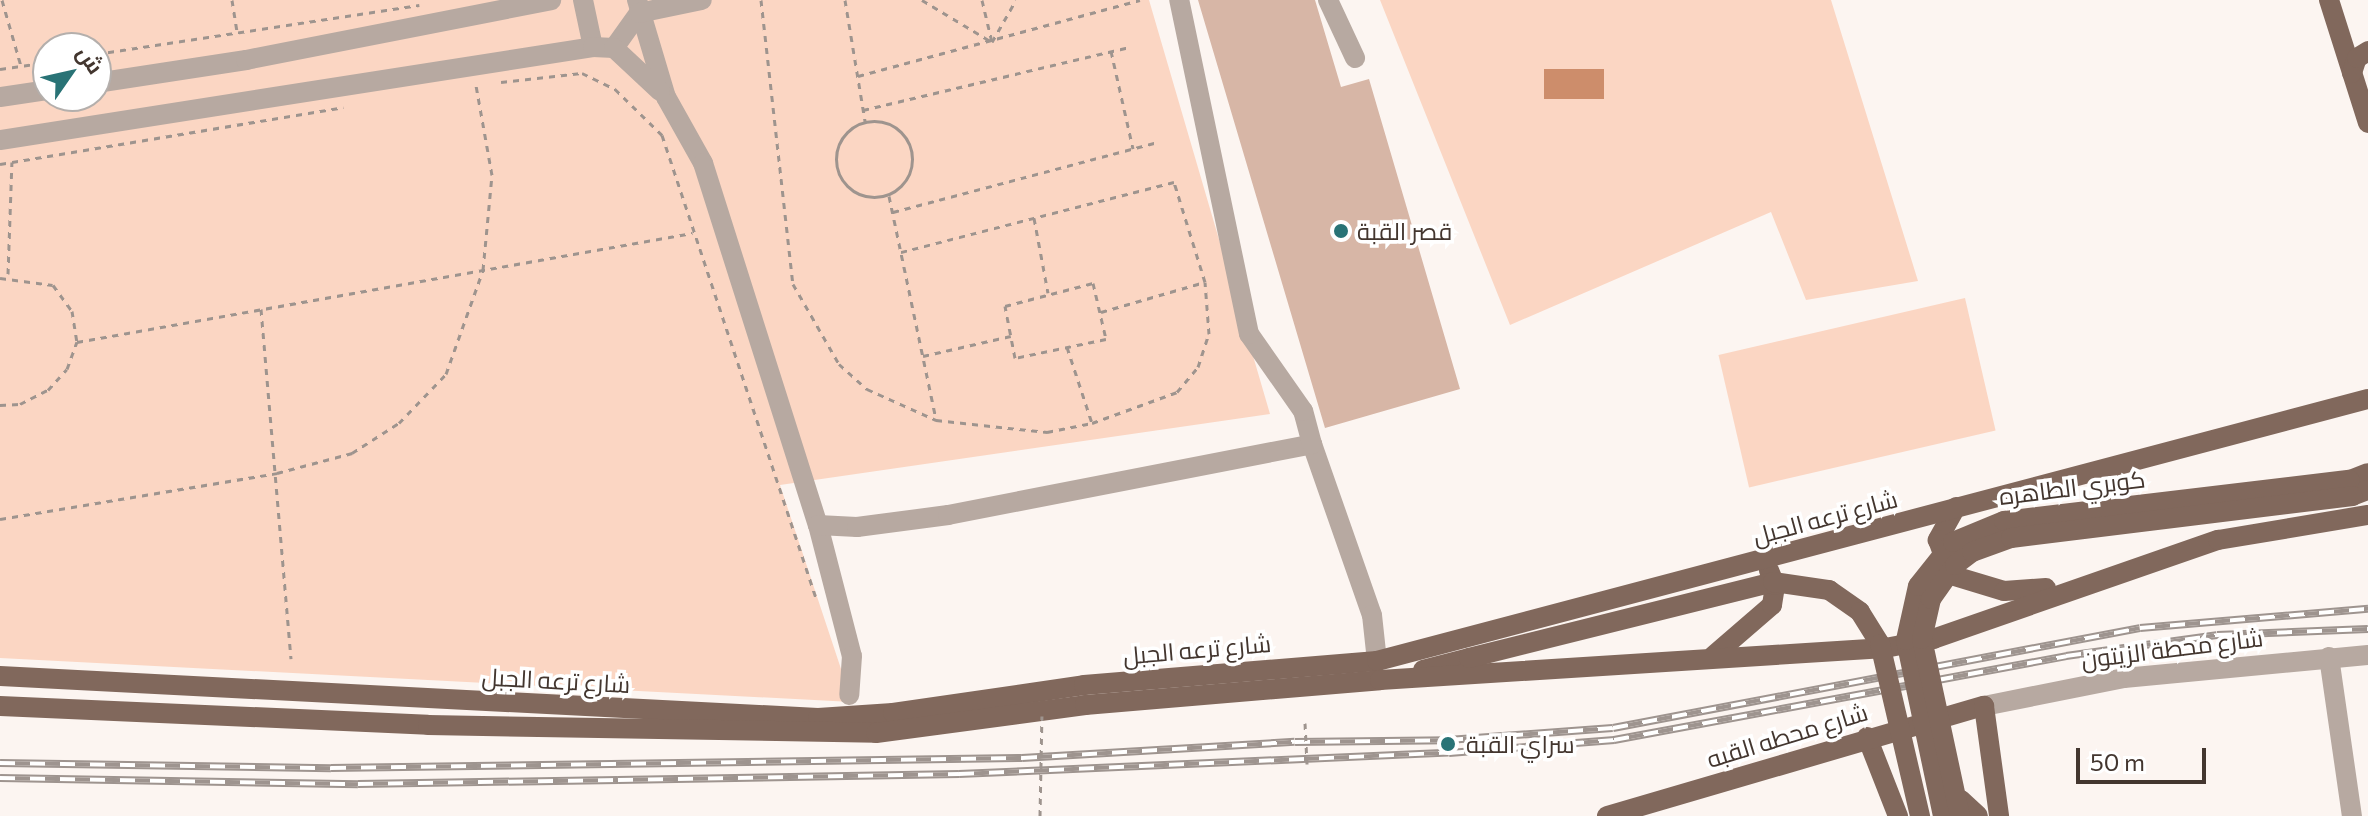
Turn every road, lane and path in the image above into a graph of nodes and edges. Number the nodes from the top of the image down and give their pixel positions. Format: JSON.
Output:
{"nodes":[{"id":1,"x":2,"y":0,"type":"edge"},
{"id":2,"x":232,"y":0,"type":"edge"},
{"id":3,"x":551,"y":0,"type":"edge"},
{"id":4,"x":583,"y":0,"type":"edge"},
{"id":5,"x":702,"y":0,"type":"edge"},
{"id":6,"x":761,"y":0,"type":"edge"},
{"id":7,"x":845,"y":0,"type":"edge"},
{"id":8,"x":922,"y":0,"type":"edge"},
{"id":9,"x":982,"y":0,"type":"edge"},
{"id":10,"x":1016,"y":0,"type":"edge"},
{"id":11,"x":1140,"y":0,"type":"edge"},
{"id":12,"x":1179,"y":0,"type":"edge"},
{"id":13,"x":1328,"y":0,"type":"edge"},
{"id":14,"x":2329,"y":0,"type":"edge"},
{"id":15,"x":424,"y":5,"type":"dead end"},
{"id":16,"x":638,"y":6,"type":"edge"},
{"id":17,"x":237,"y":32,"type":"junction"},
{"id":18,"x":992,"y":42,"type":"junction"},
{"id":19,"x":604,"y":47,"type":"junction"},
{"id":20,"x":1129,"y":47,"type":"dead end"},
{"id":21,"x":1111,"y":51,"type":"junction"},
{"id":22,"x":2368,"y":51,"type":"edge"},
{"id":23,"x":112,"y":52,"type":"edge"},
{"id":24,"x":1355,"y":58,"type":"dead end"},
{"id":25,"x":32,"y":64,"type":"edge"},
{"id":26,"x":21,"y":66,"type":"junction"},
{"id":27,"x":0,"y":69,"type":"edge"},
{"id":28,"x":2352,"y":73,"type":"junction"},
{"id":29,"x":858,"y":76,"type":"junction"},
{"id":30,"x":112,"y":81,"type":"edge"},
{"id":31,"x":476,"y":85,"type":"junction"},
{"id":32,"x":461,"y":87,"type":"dead end"},
{"id":33,"x":32,"y":92,"type":"edge"},
{"id":34,"x":0,"y":97,"type":"edge"},
{"id":35,"x":666,"y":97,"type":"junction"},
{"id":36,"x":353,"y":105,"type":"dead end"},
{"id":37,"x":863,"y":110,"type":"junction"},
{"id":38,"x":865,"y":121,"type":"junction"},
{"id":39,"x":2368,"y":123,"type":"edge"},
{"id":40,"x":0,"y":140,"type":"edge"},
{"id":41,"x":1155,"y":143,"type":"dead end"},
{"id":42,"x":1133,"y":149,"type":"junction"},
{"id":43,"x":12,"y":162,"type":"junction"},
{"id":44,"x":0,"y":164,"type":"edge"},
{"id":45,"x":889,"y":196,"type":"junction"},
{"id":46,"x":893,"y":212,"type":"junction"},
{"id":47,"x":1034,"y":218,"type":"junction"},
{"id":48,"x":692,"y":233,"type":"junction"},
{"id":49,"x":901,"y":252,"type":"junction"},
{"id":50,"x":483,"y":270,"type":"junction"},
{"id":51,"x":8,"y":276,"type":"junction"},
{"id":52,"x":0,"y":278,"type":"edge"},
{"id":53,"x":1205,"y":282,"type":"junction"},
{"id":54,"x":1048,"y":294,"type":"junction"},
{"id":55,"x":261,"y":309,"type":"junction"},
{"id":56,"x":1099,"y":312,"type":"junction"},
{"id":57,"x":1011,"y":336,"type":"junction"},
{"id":58,"x":77,"y":342,"type":"junction"},
{"id":59,"x":1067,"y":347,"type":"junction"},
{"id":60,"x":923,"y":356,"type":"junction"},
{"id":61,"x":2368,"y":399,"type":"edge"},
{"id":62,"x":0,"y":405,"type":"edge"},
{"id":63,"x":936,"y":420,"type":"junction"},
{"id":64,"x":1092,"y":423,"type":"junction"},
{"id":65,"x":1312,"y":444,"type":"junction"},
{"id":66,"x":277,"y":473,"type":"junction"},
{"id":67,"x":2359,"y":485,"type":"edge"},
{"id":68,"x":1956,"y":507,"type":"junction"},
{"id":69,"x":2368,"y":515,"type":"edge"},
{"id":70,"x":0,"y":519,"type":"edge"},
{"id":71,"x":818,"y":525,"type":"junction"},
{"id":72,"x":1758,"y":562,"type":"junction"},
{"id":73,"x":2101,"y":578,"type":"junction"},
{"id":74,"x":819,"y":606,"type":"dead end"},
{"id":75,"x":2368,"y":655,"type":"edge"},
{"id":76,"x":1713,"y":656,"type":"junction"},
{"id":77,"x":2329,"y":657,"type":"junction"},
{"id":78,"x":291,"y":659,"type":"dead end"},
{"id":79,"x":1378,"y":670,"type":"junction"},
{"id":80,"x":0,"y":676,"type":"edge"},
{"id":81,"x":849,"y":695,"type":"dead end"},
{"id":82,"x":0,"y":706,"type":"edge"},
{"id":83,"x":1984,"y":706,"type":"junction"},
{"id":84,"x":1042,"y":716,"type":"dead end"},
{"id":85,"x":1305,"y":723,"type":"dead end"},
{"id":86,"x":1867,"y":737,"type":"junction"},
{"id":87,"x":1307,"y":764,"type":"dead end"},
{"id":88,"x":1040,"y":816,"type":"edge"},
{"id":89,"x":1607,"y":816,"type":"edge"},
{"id":90,"x":1898,"y":816,"type":"edge"},
{"id":91,"x":1913,"y":816,"type":"edge"},
{"id":92,"x":1920,"y":816,"type":"edge"},
{"id":93,"x":1943,"y":816,"type":"edge"},
{"id":94,"x":1960,"y":816,"type":"edge"},
{"id":95,"x":1978,"y":816,"type":"edge"},
{"id":96,"x":1999,"y":816,"type":"edge"},
{"id":97,"x":2352,"y":816,"type":"edge"}],
"edges":[{"from":1,"to":26,"type":"path"},
{"from":2,"to":17,"type":"path"},
{"from":3,"to":30,"type":"street"},
{"from":4,"to":19,"type":"street"},
{"from":5,"to":16,"type":"street"},
{"from":6,"to":63,"type":"path"},
{"from":7,"to":29,"type":"path"},
{"from":8,"to":18,"type":"path"},
{"from":9,"to":18,"type":"path"},
{"from":10,"to":18,"type":"path"},
{"from":11,"to":18,"type":"path"},
{"from":12,"to":65,"type":"street"},
{"from":13,"to":24,"type":"street"},
{"from":14,"to":28,"type":"main road"},
{"from":15,"to":17,"type":"path"},
{"from":16,"to":19,"type":"street"},
{"from":16,"to":35,"type":"street"},
{"from":17,"to":23,"type":"path"},
{"from":18,"to":29,"type":"path"},
{"from":19,"to":35,"type":"street"},
{"from":19,"to":40,"type":"street"},
{"from":20,"to":21,"type":"path"},
{"from":21,"to":37,"type":"path"},
{"from":21,"to":42,"type":"path"},
{"from":22,"to":28,"type":"main road"},
{"from":25,"to":26,"type":"path"},
{"from":26,"to":27,"type":"path"},
{"from":28,"to":39,"type":"main road"},
{"from":29,"to":37,"type":"path"},
{"from":31,"to":32,"type":"path"},
{"from":31,"to":48,"type":"path"},
{"from":31,"to":50,"type":"path"},
{"from":33,"to":34,"type":"street"},
{"from":35,"to":71,"type":"street"},
{"from":36,"to":43,"type":"path"},
{"from":37,"to":38,"type":"path"},
{"from":38,"to":45,"type":"path"},
{"from":38,"to":45,"type":"path"},
{"from":41,"to":42,"type":"path"},
{"from":42,"to":46,"type":"path"},
{"from":43,"to":44,"type":"path"},
{"from":43,"to":51,"type":"path"},
{"from":45,"to":46,"type":"path"},
{"from":46,"to":49,"type":"path"},
{"from":47,"to":49,"type":"path"},
{"from":47,"to":53,"type":"path"},
{"from":47,"to":54,"type":"path"},
{"from":48,"to":50,"type":"path"},
{"from":48,"to":74,"type":"path"},
{"from":49,"to":60,"type":"path"},
{"from":50,"to":55,"type":"path"},
{"from":50,"to":66,"type":"path"},
{"from":51,"to":52,"type":"path"},
{"from":51,"to":58,"type":"path"},
{"from":53,"to":56,"type":"path"},
{"from":53,"to":64,"type":"path"},
{"from":54,"to":56,"type":"path"},
{"from":54,"to":57,"type":"path"},
{"from":55,"to":58,"type":"path"},
{"from":55,"to":66,"type":"path"},
{"from":56,"to":59,"type":"path"},
{"from":57,"to":59,"type":"path"},
{"from":57,"to":60,"type":"path"},
{"from":58,"to":62,"type":"path"},
{"from":59,"to":64,"type":"path"},
{"from":60,"to":63,"type":"path"},
{"from":61,"to":68,"type":"main road","name":"شارع ترعه الجبل"},
{"from":63,"to":64,"type":"path"},
{"from":65,"to":71,"type":"street"},
{"from":65,"to":79,"type":"street"},
{"from":66,"to":70,"type":"path"},
{"from":66,"to":78,"type":"path"},
{"from":67,"to":93,"type":"main road","name":"كوبري الطاهره","bridge":true},
{"from":67,"to":94,"type":"main road","name":"كوبري الطاهره","bridge":true},
{"from":68,"to":72,"type":"main road","name":"شارع ترعه الجبل"},
{"from":68,"to":73,"type":"main road"},
{"from":69,"to":73,"type":"main road","name":"شارع ترعه الجبل"},
{"from":71,"to":81,"type":"street"},
{"from":72,"to":76,"type":"main road"},
{"from":72,"to":79,"type":"main road","name":"شارع ترعه الجبل"},
{"from":73,"to":76,"type":"main road","name":"شارع ترعه الجبل"},
{"from":75,"to":77,"type":"street","name":"شارع محطة الزيتون"},
{"from":76,"to":79,"type":"main road","name":"شارع ترعه الجبل"},
{"from":77,"to":83,"type":"street","name":"شارع محطة الزيتون"},
{"from":77,"to":97,"type":"street"},
{"from":79,"to":80,"type":"main road","name":"شارع ترعه الجبل"},
{"from":79,"to":82,"type":"main road","name":"شارع ترعه الجبل"},
{"from":79,"to":92,"type":"main road","name":"شارع ترعه الجبل","bridge":true},
{"from":83,"to":86,"type":"main road","name":"شارع محطه القبه"},
{"from":83,"to":96,"type":"main road"},
{"from":84,"to":88,"type":"path","bridge":true},
{"from":85,"to":87,"type":"path","bridge":true},
{"from":86,"to":89,"type":"main road","name":"شارع محطه القبه"},
{"from":86,"to":90,"type":"main road"},
{"from":91,"to":95,"type":"main road"}]}
